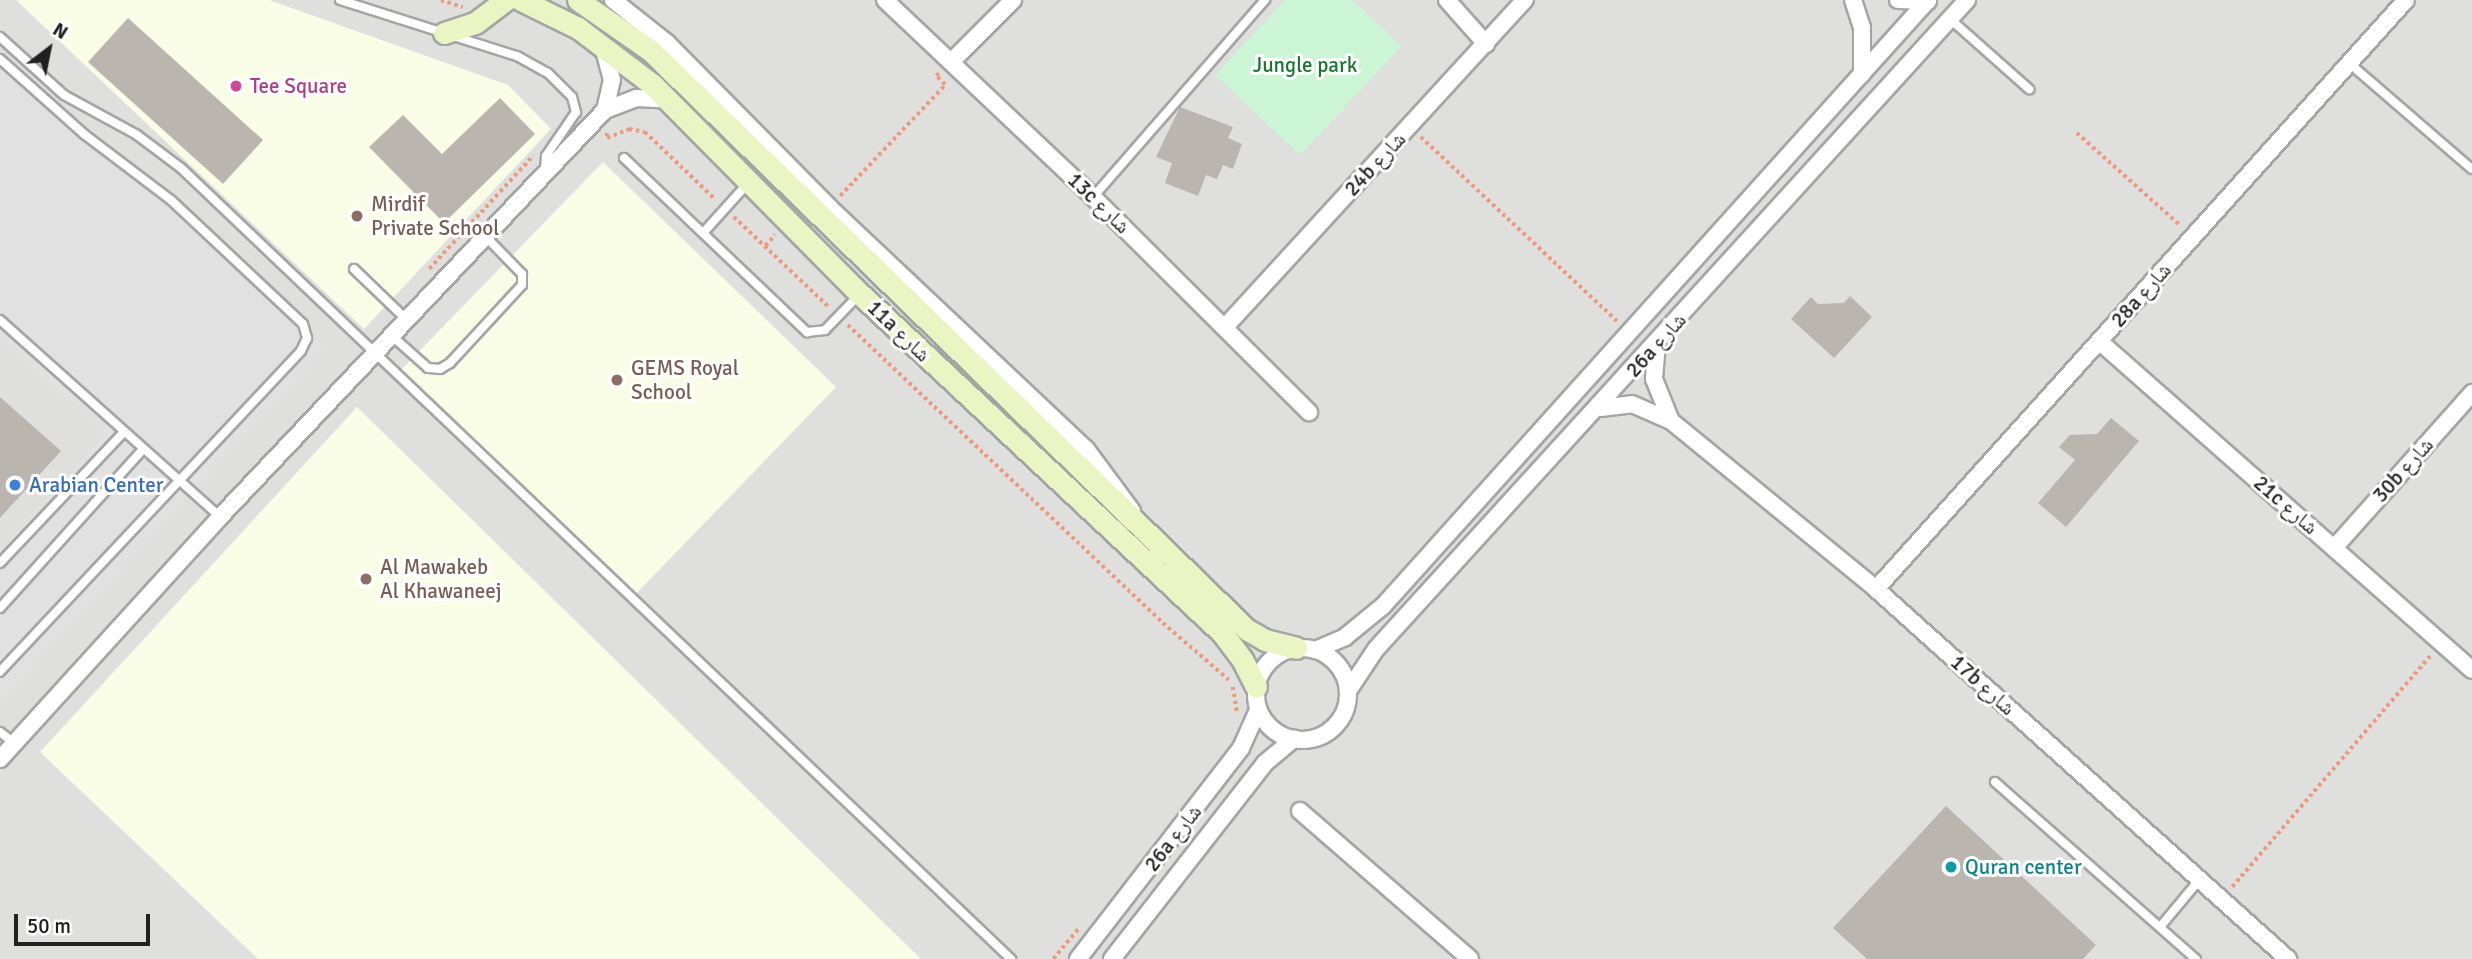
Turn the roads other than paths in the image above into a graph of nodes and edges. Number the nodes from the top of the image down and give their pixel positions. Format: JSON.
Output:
{"nodes":[{"id":1,"x":340,"y":0,"type":"edge"},
{"id":2,"x":506,"y":0,"type":"edge"},
{"id":3,"x":521,"y":0,"type":"edge"},
{"id":4,"x":578,"y":0,"type":"edge"},
{"id":5,"x":613,"y":0,"type":"edge"},
{"id":6,"x":885,"y":0,"type":"edge"},
{"id":7,"x":1013,"y":0,"type":"edge"},
{"id":8,"x":1265,"y":0,"type":"edge"},
{"id":9,"x":1447,"y":0,"type":"edge"},
{"id":10,"x":1525,"y":0,"type":"edge"},
{"id":11,"x":1853,"y":0,"type":"edge"},
{"id":12,"x":1898,"y":0,"type":"edge"},
{"id":13,"x":1928,"y":0,"type":"edge"},
{"id":14,"x":1967,"y":0,"type":"edge"},
{"id":15,"x":2406,"y":0,"type":"edge"},
{"id":16,"x":1950,"y":19,"type":"junction"},
{"id":17,"x":444,"y":33,"type":"junction"},
{"id":18,"x":0,"y":37,"type":"edge"},
{"id":19,"x":599,"y":42,"type":"junction"},
{"id":20,"x":1486,"y":44,"type":"junction"},
{"id":21,"x":0,"y":59,"type":"edge"},
{"id":22,"x":951,"y":62,"type":"junction"},
{"id":23,"x":2349,"y":63,"type":"junction"},
{"id":24,"x":1862,"y":74,"type":"junction"},
{"id":25,"x":2029,"y":89,"type":"dead end"},
{"id":26,"x":670,"y":100,"type":"junction"},
{"id":27,"x":602,"y":113,"type":"junction"},
{"id":28,"x":624,"y":158,"type":"dead end"},
{"id":29,"x":2472,"y":169,"type":"edge"},
{"id":30,"x":547,"y":176,"type":"junction"},
{"id":31,"x":748,"y":183,"type":"junction"},
{"id":32,"x":1093,"y":197,"type":"junction"},
{"id":33,"x":703,"y":233,"type":"junction"},
{"id":34,"x":486,"y":237,"type":"junction"},
{"id":35,"x":354,"y":269,"type":"dead end"},
{"id":36,"x":859,"y":293,"type":"junction"},
{"id":37,"x":0,"y":320,"type":"edge"},
{"id":38,"x":407,"y":321,"type":"junction"},
{"id":39,"x":1225,"y":327,"type":"junction"},
{"id":40,"x":392,"y":336,"type":"junction"},
{"id":41,"x":2099,"y":341,"type":"junction"},
{"id":42,"x":1657,"y":344,"type":"junction"},
{"id":43,"x":375,"y":353,"type":"junction"},
{"id":44,"x":2472,"y":393,"type":"edge"},
{"id":45,"x":1597,"y":411,"type":"junction"},
{"id":46,"x":1308,"y":412,"type":"dead end"},
{"id":47,"x":1671,"y":421,"type":"junction"},
{"id":48,"x":124,"y":432,"type":"junction"},
{"id":49,"x":143,"y":449,"type":"junction"},
{"id":50,"x":178,"y":480,"type":"junction"},
{"id":51,"x":220,"y":517,"type":"junction"},
{"id":52,"x":1138,"y":523,"type":"junction"},
{"id":53,"x":2334,"y":548,"type":"junction"},
{"id":54,"x":0,"y":563,"type":"edge"},
{"id":55,"x":1876,"y":589,"type":"junction"},
{"id":56,"x":0,"y":608,"type":"edge"},
{"id":57,"x":1305,"y":649,"type":"junction"},
{"id":58,"x":2472,"y":670,"type":"edge"},
{"id":59,"x":0,"y":672,"type":"edge"},
{"id":60,"x":1256,"y":687,"type":"junction"},
{"id":61,"x":1348,"y":691,"type":"junction"},
{"id":62,"x":1258,"y":710,"type":"junction"},
{"id":63,"x":0,"y":732,"type":"edge"},
{"id":64,"x":1294,"y":739,"type":"junction"},
{"id":65,"x":15,"y":744,"type":"junction"},
{"id":66,"x":0,"y":759,"type":"edge"},
{"id":67,"x":1995,"y":782,"type":"dead end"},
{"id":68,"x":1300,"y":811,"type":"dead end"},
{"id":69,"x":2200,"y":879,"type":"junction"},
{"id":70,"x":2161,"y":927,"type":"junction"},
{"id":71,"x":1118,"y":956,"type":"edge"},
{"id":72,"x":1011,"y":959,"type":"edge"},
{"id":73,"x":1078,"y":959,"type":"edge"},
{"id":74,"x":1470,"y":959,"type":"edge"},
{"id":75,"x":2196,"y":959,"type":"edge"},
{"id":76,"x":2288,"y":959,"type":"edge"}],
"edges":[{"from":1,"to":17,"type":"lane"},
{"from":2,"to":17,"type":"street"},
{"from":3,"to":19,"type":"street","name":"11a شارع"},
{"from":4,"to":52,"type":"street","name":"11a شارع"},
{"from":5,"to":52,"type":"street"},
{"from":6,"to":22,"type":"street","name":"13c شارع"},
{"from":7,"to":22,"type":"street"},
{"from":8,"to":32,"type":"lane"},
{"from":9,"to":20,"type":"street"},
{"from":10,"to":20,"type":"street","name":"24b شارع"},
{"from":11,"to":24,"type":"street"},
{"from":12,"to":13,"type":"street"},
{"from":13,"to":24,"type":"street","name":"26a شارع"},
{"from":14,"to":16,"type":"street","name":"26a شارع"},
{"from":15,"to":23,"type":"street","name":"28a شارع"},
{"from":16,"to":25,"type":"lane"},
{"from":16,"to":42,"type":"street","name":"26a شارع"},
{"from":17,"to":30,"type":"lane"},
{"from":18,"to":43,"type":"lane"},
{"from":19,"to":26,"type":"street","name":"11a شارع"},
{"from":19,"to":27,"type":"street"},
{"from":20,"to":39,"type":"street","name":"24b شارع"},
{"from":21,"to":50,"type":"lane"},
{"from":22,"to":32,"type":"street","name":"13c شارع"},
{"from":23,"to":29,"type":"lane"},
{"from":23,"to":41,"type":"street","name":"28a شارع"},
{"from":24,"to":57,"type":"street","name":"26a شارع"},
{"from":26,"to":27,"type":"street"},
{"from":26,"to":31,"type":"street","name":"11a شارع"},
{"from":27,"to":30,"type":"street"},
{"from":28,"to":33,"type":"lane"},
{"from":30,"to":34,"type":"street"},
{"from":31,"to":33,"type":"lane"},
{"from":31,"to":36,"type":"street","name":"11a شارع"},
{"from":32,"to":39,"type":"street","name":"13c شارع"},
{"from":33,"to":36,"type":"lane"},
{"from":34,"to":38,"type":"street"},
{"from":34,"to":40,"type":"lane"},
{"from":35,"to":38,"type":"lane"},
{"from":36,"to":60,"type":"street","name":"11a شارع"},
{"from":37,"to":48,"type":"lane"},
{"from":38,"to":40,"type":"street"},
{"from":39,"to":46,"type":"street","name":"13c شارع"},
{"from":40,"to":43,"type":"street"},
{"from":41,"to":53,"type":"street","name":"21c شارع"},
{"from":41,"to":55,"type":"street","name":"28a شارع"},
{"from":42,"to":45,"type":"street","name":"26a شارع"},
{"from":42,"to":47,"type":"street","name":"17b شارع"},
{"from":43,"to":51,"type":"street"},
{"from":43,"to":72,"type":"lane"},
{"from":44,"to":53,"type":"street","name":"30b شارع"},
{"from":45,"to":47,"type":"street","name":"17b شارع"},
{"from":45,"to":61,"type":"street","name":"26a شارع"},
{"from":47,"to":55,"type":"street","name":"17b شارع"},
{"from":48,"to":49,"type":"lane"},
{"from":48,"to":54,"type":"lane"},
{"from":49,"to":50,"type":"lane"},
{"from":49,"to":56,"type":"lane"},
{"from":50,"to":51,"type":"lane"},
{"from":50,"to":59,"type":"lane"},
{"from":51,"to":65,"type":"street"},
{"from":52,"to":57,"type":"street","name":"11a شارع"},
{"from":53,"to":58,"type":"street","name":"21c شارع"},
{"from":55,"to":69,"type":"street","name":"17b شارع"},
{"from":57,"to":60,"type":"street"},
{"from":57,"to":61,"type":"street"},
{"from":60,"to":62,"type":"street"},
{"from":61,"to":64,"type":"street"},
{"from":62,"to":64,"type":"street"},
{"from":62,"to":73,"type":"street","name":"26a شارع"},
{"from":63,"to":65,"type":"lane"},
{"from":64,"to":71,"type":"street","name":"26a شارع"},
{"from":65,"to":66,"type":"street"},
{"from":67,"to":70,"type":"lane"},
{"from":68,"to":74,"type":"street"},
{"from":69,"to":70,"type":"lane"},
{"from":69,"to":76,"type":"street","name":"17b شارع"},
{"from":70,"to":75,"type":"lane"}]}
